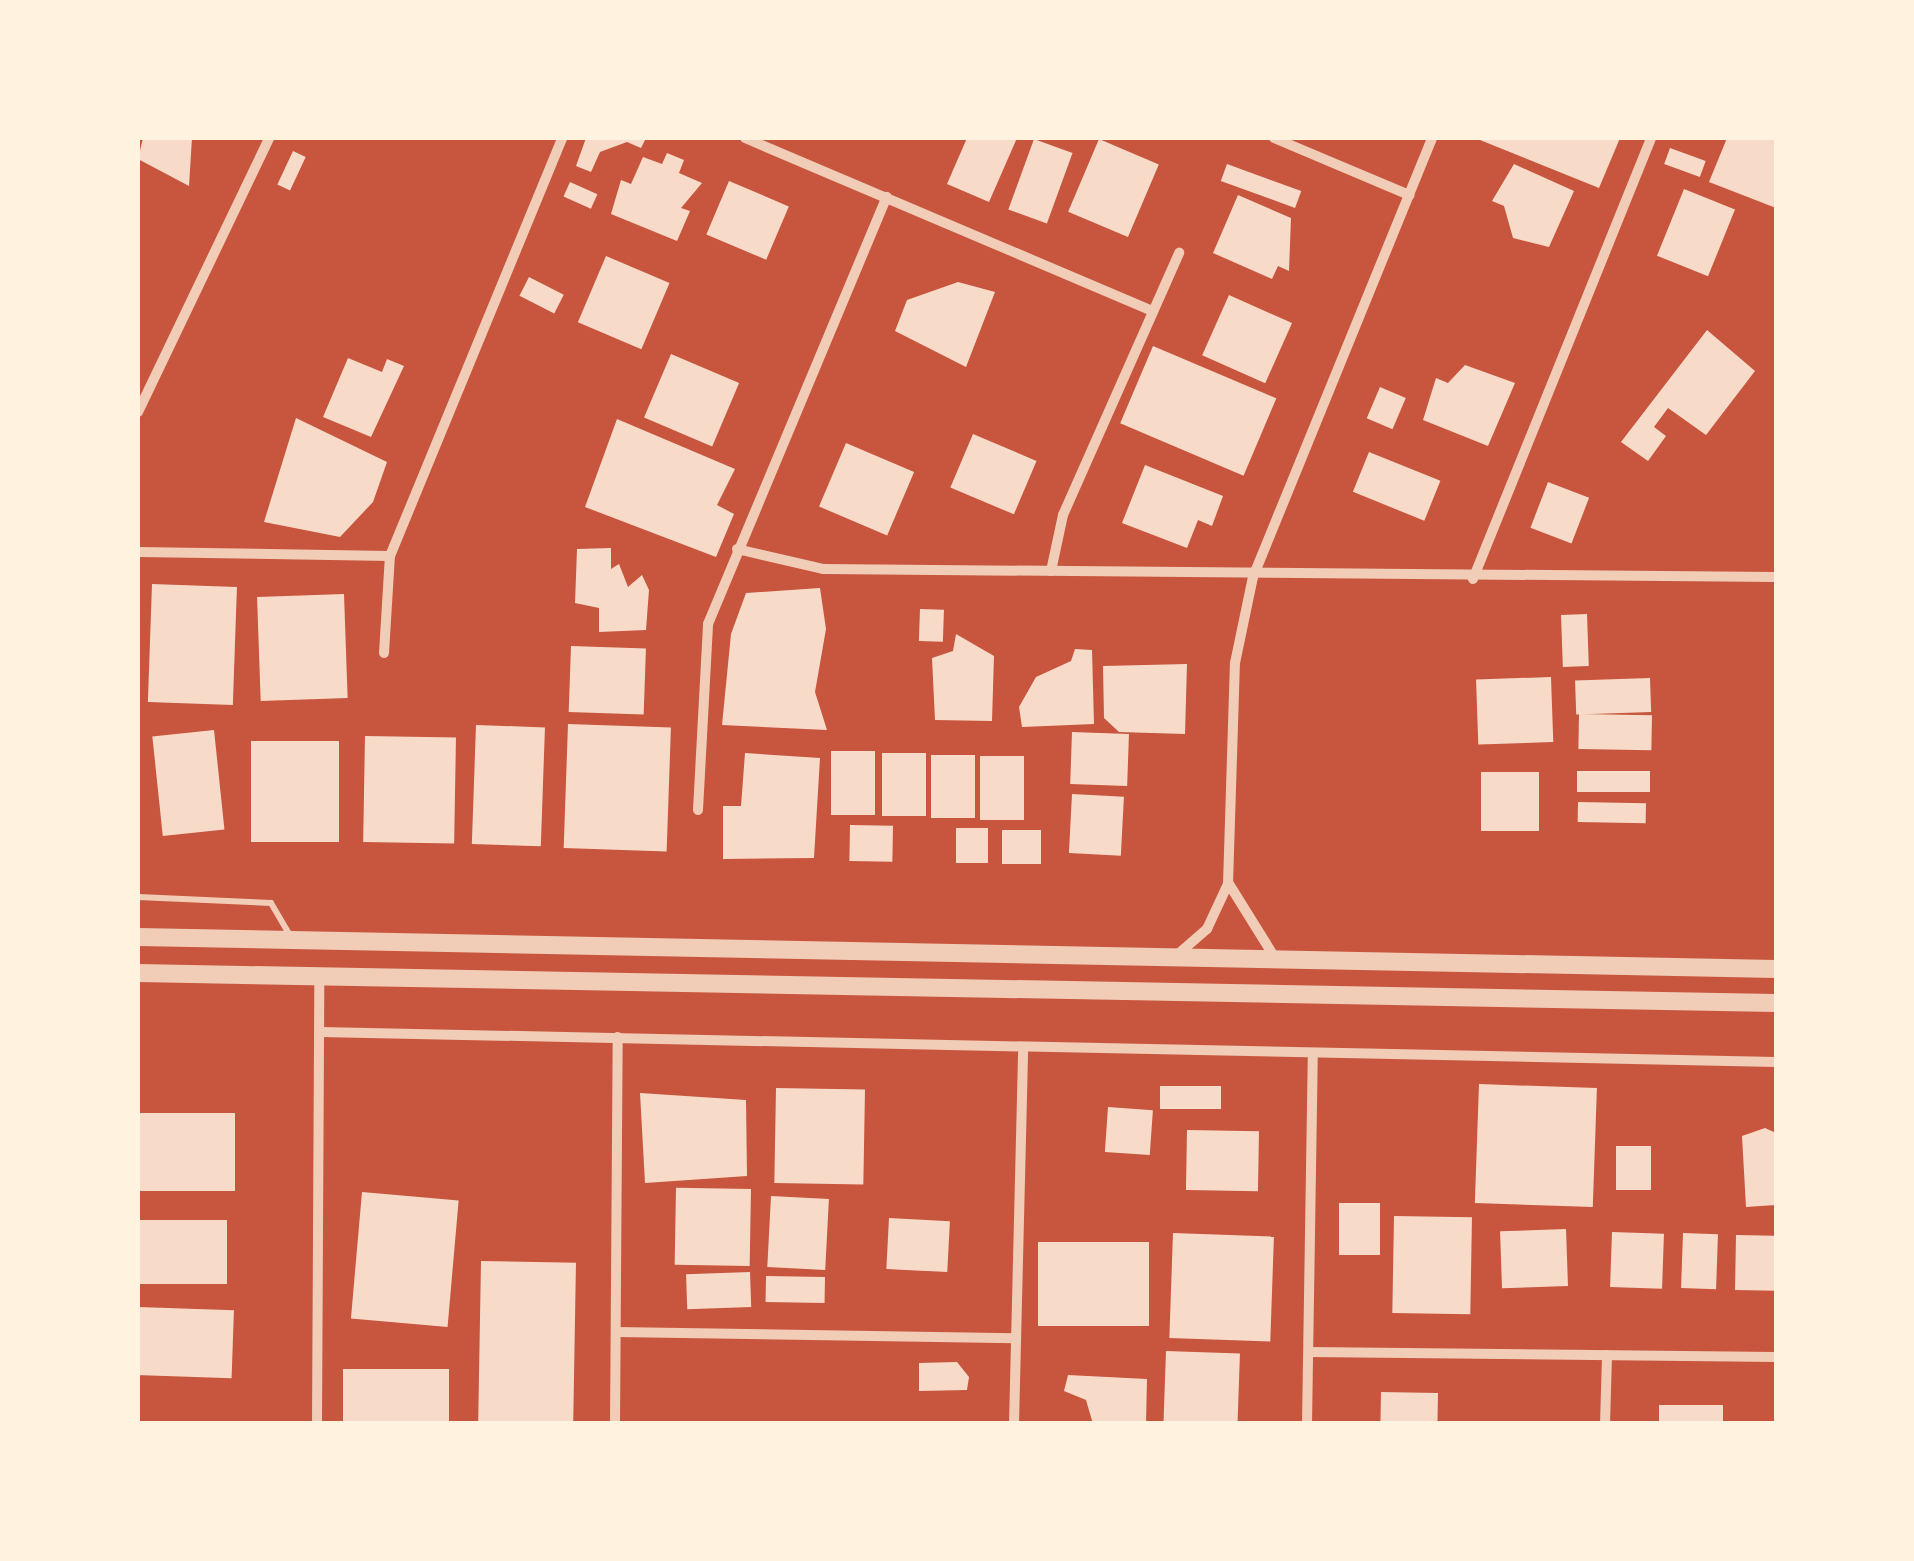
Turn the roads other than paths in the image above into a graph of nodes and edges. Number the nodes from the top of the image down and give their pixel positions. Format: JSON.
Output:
{"nodes":[{"id":1,"x":270,"y":138,"type":"edge"},
{"id":2,"x":562,"y":138,"type":"edge"},
{"id":3,"x":745,"y":138,"type":"edge"},
{"id":4,"x":1274,"y":138,"type":"edge"},
{"id":5,"x":1432,"y":138,"type":"edge"},
{"id":6,"x":1651,"y":138,"type":"edge"},
{"id":7,"x":1409,"y":195,"type":"junction"},
{"id":8,"x":887,"y":196,"type":"junction"},
{"id":9,"x":1178,"y":254,"type":"dead end"},
{"id":10,"x":1152,"y":310,"type":"junction"},
{"id":11,"x":138,"y":412,"type":"edge"},
{"id":12,"x":736,"y":550,"type":"junction"},
{"id":13,"x":138,"y":552,"type":"edge"},
{"id":14,"x":390,"y":556,"type":"junction"},
{"id":15,"x":1051,"y":571,"type":"junction"},
{"id":16,"x":1253,"y":577,"type":"junction"},
{"id":17,"x":1776,"y":577,"type":"edge"},
{"id":18,"x":1473,"y":580,"type":"junction"},
{"id":19,"x":384,"y":653,"type":"dead end"},
{"id":20,"x":698,"y":810,"type":"dead end"},
{"id":21,"x":1228,"y":884,"type":"junction"},
{"id":22,"x":138,"y":897,"type":"edge"},
{"id":23,"x":138,"y":937,"type":"edge"},
{"id":24,"x":293,"y":940,"type":"junction"},
{"id":25,"x":1168,"y":960,"type":"junction"},
{"id":26,"x":1278,"y":960,"type":"junction"},
{"id":27,"x":1776,"y":969,"type":"edge"},
{"id":28,"x":138,"y":973,"type":"edge"},
{"id":29,"x":319,"y":976,"type":"junction"},
{"id":30,"x":1776,"y":1003,"type":"edge"},
{"id":31,"x":320,"y":1032,"type":"junction"},
{"id":32,"x":618,"y":1037,"type":"junction"},
{"id":33,"x":1023,"y":1048,"type":"junction"},
{"id":34,"x":1314,"y":1053,"type":"junction"},
{"id":35,"x":1776,"y":1062,"type":"edge"},
{"id":36,"x":616,"y":1332,"type":"junction"},
{"id":37,"x":1015,"y":1338,"type":"junction"},
{"id":38,"x":1308,"y":1352,"type":"junction"},
{"id":39,"x":1607,"y":1355,"type":"junction"},
{"id":40,"x":1776,"y":1357,"type":"edge"},
{"id":41,"x":318,"y":1424,"type":"edge"},
{"id":42,"x":615,"y":1424,"type":"edge"},
{"id":43,"x":1014,"y":1424,"type":"edge"},
{"id":44,"x":1308,"y":1424,"type":"edge"},
{"id":45,"x":1606,"y":1424,"type":"edge"}],
"edges":[{"from":1,"to":11,"type":"street"},
{"from":2,"to":14,"type":"street"},
{"from":3,"to":8,"type":"street"},
{"from":4,"to":7,"type":"street"},
{"from":5,"to":7,"type":"street"},
{"from":6,"to":18,"type":"street"},
{"from":7,"to":16,"type":"street"},
{"from":8,"to":10,"type":"street"},
{"from":8,"to":12,"type":"street"},
{"from":9,"to":10,"type":"street"},
{"from":10,"to":15,"type":"street"},
{"from":12,"to":15,"type":"street"},
{"from":12,"to":20,"type":"street"},
{"from":13,"to":14,"type":"street"},
{"from":14,"to":19,"type":"street"},
{"from":15,"to":16,"type":"street"},
{"from":16,"to":18,"type":"street"},
{"from":16,"to":21,"type":"street"},
{"from":17,"to":18,"type":"street"},
{"from":21,"to":25,"type":"street"},
{"from":21,"to":26,"type":"street"},
{"from":22,"to":24,"type":"lane"},
{"from":23,"to":24,"type":"street"},
{"from":24,"to":25,"type":"street"},
{"from":25,"to":26,"type":"street"},
{"from":26,"to":27,"type":"street"},
{"from":28,"to":29,"type":"street"},
{"from":29,"to":30,"type":"street"},
{"from":29,"to":31,"type":"street"},
{"from":31,"to":32,"type":"street"},
{"from":31,"to":41,"type":"street"},
{"from":32,"to":33,"type":"street"},
{"from":32,"to":36,"type":"street"},
{"from":33,"to":34,"type":"street"},
{"from":33,"to":37,"type":"street"},
{"from":34,"to":35,"type":"street"},
{"from":34,"to":38,"type":"street"},
{"from":36,"to":37,"type":"street"},
{"from":36,"to":42,"type":"street"},
{"from":37,"to":43,"type":"street"},
{"from":38,"to":39,"type":"street"},
{"from":38,"to":44,"type":"street"},
{"from":39,"to":40,"type":"street"},
{"from":39,"to":45,"type":"street"}]}
